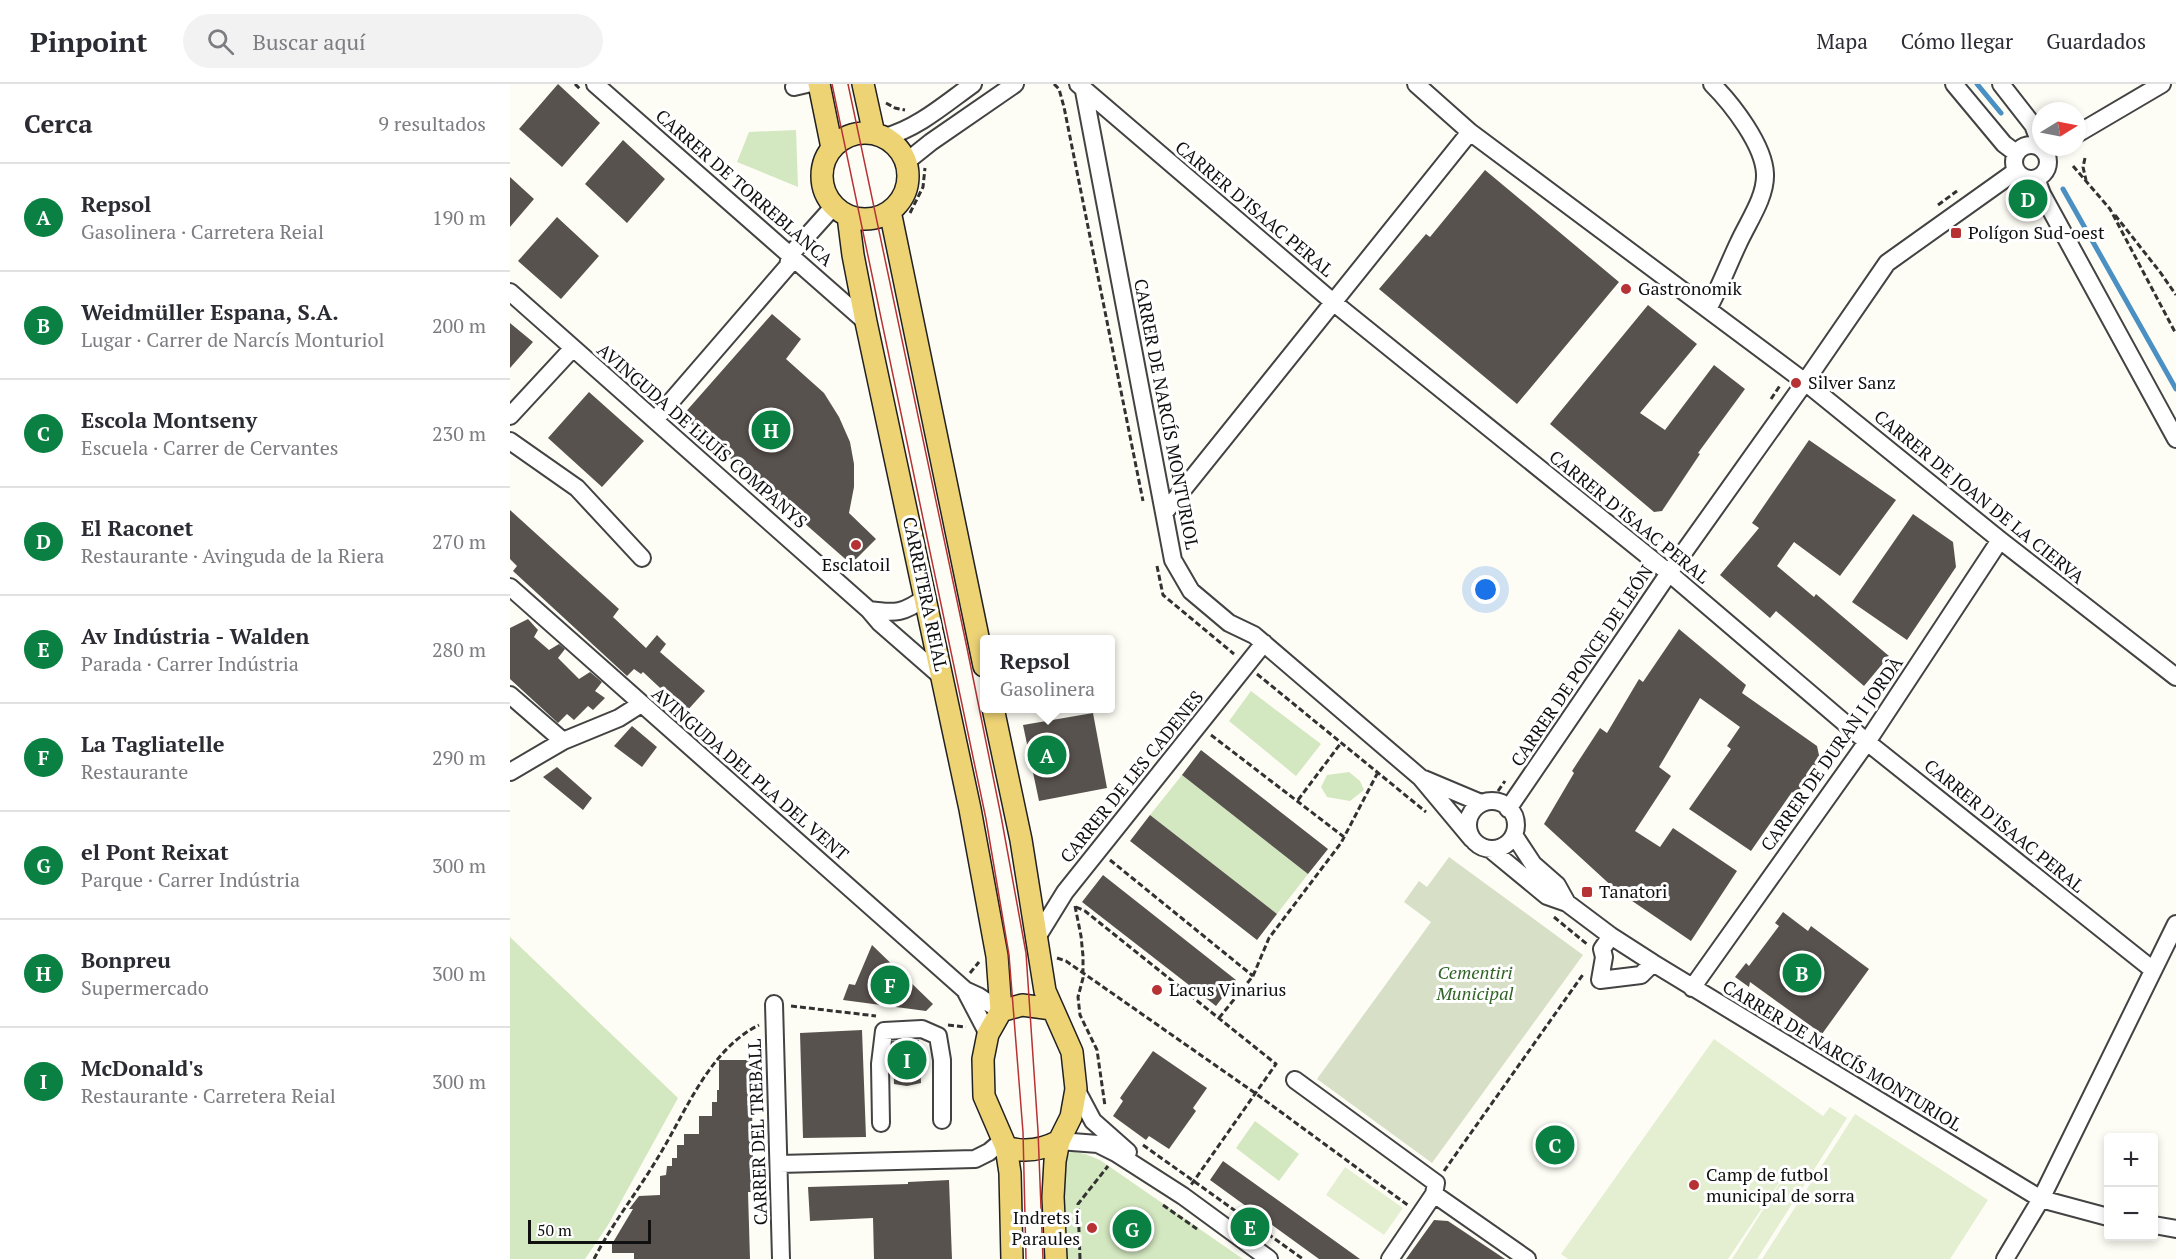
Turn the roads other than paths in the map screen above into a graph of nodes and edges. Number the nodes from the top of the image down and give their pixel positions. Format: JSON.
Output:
{"nodes":[{"id":1,"x":819,"y":84,"type":"edge"},
{"id":2,"x":863,"y":84,"type":"edge"},
{"id":3,"x":973,"y":84,"type":"edge"},
{"id":4,"x":1015,"y":84,"type":"edge"},
{"id":5,"x":1416,"y":84,"type":"edge"},
{"id":6,"x":1712,"y":84,"type":"edge"},
{"id":7,"x":1954,"y":84,"type":"edge"},
{"id":8,"x":2001,"y":84,"type":"edge"},
{"id":9,"x":2162,"y":84,"type":"edge"},
{"id":10,"x":1081,"y":87,"type":"edge"},
{"id":11,"x":590,"y":88,"type":"edge"},
{"id":12,"x":2032,"y":124,"type":"edge"},
{"id":13,"x":2086,"y":130,"type":"edge"},
{"id":14,"x":1470,"y":132,"type":"junction"},
{"id":15,"x":880,"y":135,"type":"junction"},
{"id":16,"x":2032,"y":144,"type":"edge"},
{"id":17,"x":832,"y":148,"type":"junction"},
{"id":18,"x":2016,"y":153,"type":"junction"},
{"id":19,"x":2046,"y":156,"type":"edge"},
{"id":20,"x":906,"y":162,"type":"junction"},
{"id":21,"x":2016,"y":171,"type":"junction"},
{"id":22,"x":2036,"y":178,"type":"junction"},
{"id":23,"x":841,"y":211,"type":"junction"},
{"id":24,"x":890,"y":211,"type":"junction"},
{"id":25,"x":790,"y":255,"type":"junction"},
{"id":26,"x":510,"y":292,"type":"edge"},
{"id":27,"x":1333,"y":302,"type":"junction"},
{"id":28,"x":1707,"y":309,"type":"junction"},
{"id":29,"x":866,"y":322,"type":"junction"},
{"id":30,"x":573,"y":348,"type":"junction"},
{"id":31,"x":1805,"y":382,"type":"junction"},
{"id":32,"x":510,"y":416,"type":"edge"},
{"id":33,"x":655,"y":420,"type":"junction"},
{"id":34,"x":2176,"y":439,"type":"edge"},
{"id":35,"x":510,"y":441,"type":"edge"},
{"id":36,"x":1165,"y":512,"type":"junction"},
{"id":37,"x":2000,"y":540,"type":"junction"},
{"id":38,"x":642,"y":558,"type":"dead end"},
{"id":39,"x":1668,"y":573,"type":"junction"},
{"id":40,"x":510,"y":587,"type":"edge"},
{"id":41,"x":926,"y":597,"type":"junction"},
{"id":42,"x":869,"y":610,"type":"junction"},
{"id":43,"x":1264,"y":643,"type":"junction"},
{"id":44,"x":980,"y":647,"type":"edge"},
{"id":45,"x":2176,"y":677,"type":"edge"},
{"id":46,"x":943,"y":678,"type":"junction"},
{"id":47,"x":510,"y":695,"type":"edge"},
{"id":48,"x":641,"y":704,"type":"junction"},
{"id":49,"x":994,"y":713,"type":"edge"},
{"id":50,"x":563,"y":741,"type":"junction"},
{"id":51,"x":1868,"y":742,"type":"junction"},
{"id":52,"x":510,"y":772,"type":"edge"},
{"id":53,"x":1421,"y":778,"type":"junction"},
{"id":54,"x":1476,"y":801,"type":"junction"},
{"id":55,"x":1512,"y":804,"type":"junction"},
{"id":56,"x":1514,"y":835,"type":"junction"},
{"id":57,"x":1472,"y":839,"type":"junction"},
{"id":58,"x":1491,"y":849,"type":"junction"},
{"id":59,"x":1567,"y":903,"type":"junction"},
{"id":60,"x":2176,"y":924,"type":"edge"},
{"id":61,"x":1611,"y":936,"type":"junction"},
{"id":62,"x":1037,"y":945,"type":"junction"},
{"id":63,"x":1653,"y":963,"type":"junction"},
{"id":64,"x":2153,"y":970,"type":"junction"},
{"id":65,"x":998,"y":973,"type":"junction"},
{"id":66,"x":1692,"y":988,"type":"junction"},
{"id":67,"x":971,"y":993,"type":"junction"},
{"id":68,"x":1052,"y":1009,"type":"junction"},
{"id":69,"x":774,"y":1011,"type":"road end"},
{"id":70,"x":1001,"y":1011,"type":"junction"},
{"id":71,"x":980,"y":1031,"type":"junction"},
{"id":72,"x":1295,"y":1080,"type":"dead end"},
{"id":73,"x":1076,"y":1089,"type":"junction"},
{"id":74,"x":942,"y":1120,"type":"dead end"},
{"id":75,"x":881,"y":1123,"type":"dead end"},
{"id":76,"x":1059,"y":1141,"type":"junction"},
{"id":77,"x":1004,"y":1144,"type":"junction"},
{"id":78,"x":779,"y":1164,"type":"junction"},
{"id":79,"x":1435,"y":1188,"type":"junction"},
{"id":80,"x":1183,"y":1196,"type":"junction"},
{"id":81,"x":2041,"y":1199,"type":"junction"},
{"id":82,"x":2104,"y":1216,"type":"edge"},
{"id":83,"x":2158,"y":1226,"type":"edge"},
{"id":84,"x":2176,"y":1229,"type":"edge"},
{"id":85,"x":781,"y":1259,"type":"edge"},
{"id":86,"x":1012,"y":1259,"type":"edge"},
{"id":87,"x":1056,"y":1259,"type":"edge"},
{"id":88,"x":1269,"y":1259,"type":"edge"},
{"id":89,"x":1390,"y":1259,"type":"edge"},
{"id":90,"x":1527,"y":1259,"type":"edge"},
{"id":91,"x":2006,"y":1259,"type":"edge"}],
"edges":[{"from":1,"to":17,"type":"main road"},
{"from":2,"to":15,"type":"main road"},
{"from":3,"to":15,"type":"street"},
{"from":4,"to":20,"type":"street"},
{"from":5,"to":14,"type":"street","name":"CARRER DE JOAN DE LA CIERVA"},
{"from":6,"to":28,"type":"street"},
{"from":7,"to":18,"type":"street"},
{"from":8,"to":12,"type":"street"},
{"from":9,"to":13,"type":"street"},
{"from":10,"to":27,"type":"street","name":"CARRER D'ISAAC PERAL"},
{"from":10,"to":36,"type":"street","name":"CARRER DE NARCÍS MONTURIOL"},
{"from":11,"to":25,"type":"street","name":"CARRER DE TORREBLANCA"},
{"from":14,"to":27,"type":"street"},
{"from":14,"to":28,"type":"street","name":"CARRER DE JOAN DE LA CIERVA"},
{"from":15,"to":17,"type":"main road"},
{"from":15,"to":20,"type":"main road"},
{"from":16,"to":18,"type":"street"},
{"from":17,"to":23,"type":"main road","name":"CARRETERA REIAL"},
{"from":18,"to":21,"type":"street"},
{"from":19,"to":22,"type":"street"},
{"from":20,"to":24,"type":"main road"},
{"from":21,"to":22,"type":"street"},
{"from":21,"to":31,"type":"street","name":"CARRER DE PONCE DE LEÓN"},
{"from":22,"to":34,"type":"street"},
{"from":23,"to":24,"type":"main road"},
{"from":23,"to":25,"type":"street"},
{"from":23,"to":29,"type":"main road","name":"CARRETERA REIAL"},
{"from":24,"to":44,"type":"main road"},
{"from":25,"to":29,"type":"street","name":"CARRER DE TORREBLANCA"},
{"from":25,"to":33,"type":"street"},
{"from":26,"to":30,"type":"street","name":"AVINGUDA DE LLUÍS COMPANYS"},
{"from":27,"to":36,"type":"street"},
{"from":27,"to":39,"type":"street","name":"CARRER D'ISAAC PERAL"},
{"from":28,"to":31,"type":"street","name":"CARRER DE JOAN DE LA CIERVA"},
{"from":29,"to":41,"type":"main road","name":"CARRETERA REIAL"},
{"from":30,"to":32,"type":"street"},
{"from":30,"to":33,"type":"street","name":"AVINGUDA DE LLUÍS COMPANYS"},
{"from":31,"to":37,"type":"street","name":"CARRER DE JOAN DE LA CIERVA"},
{"from":31,"to":39,"type":"street","name":"CARRER DE PONCE DE LEÓN"},
{"from":33,"to":42,"type":"street","name":"AVINGUDA DE LLUÍS COMPANYS"},
{"from":35,"to":38,"type":"street"},
{"from":36,"to":43,"type":"street","name":"CARRER DE NARCÍS MONTURIOL"},
{"from":37,"to":45,"type":"street","name":"CARRER DE JOAN DE LA CIERVA"},
{"from":37,"to":51,"type":"street","name":"CARRER DE DURAN I JORDÀ"},
{"from":39,"to":51,"type":"street","name":"CARRER D'ISAAC PERAL"},
{"from":39,"to":55,"type":"street","name":"CARRER DE PONCE DE LEÓN"},
{"from":40,"to":48,"type":"street","name":"AVINGUDA DEL PLA DEL VENT"},
{"from":41,"to":42,"type":"street"},
{"from":41,"to":46,"type":"main road","name":"CARRETERA REIAL"},
{"from":42,"to":46,"type":"street","name":"AVINGUDA DE LLUÍS COMPANYS"},
{"from":43,"to":53,"type":"street","name":"CARRER DE NARCÍS MONTURIOL"},
{"from":43,"to":62,"type":"street","name":"CARRER DE LES CADENES"},
{"from":46,"to":65,"type":"main road","name":"CARRETERA REIAL"},
{"from":47,"to":50,"type":"street"},
{"from":48,"to":50,"type":"street"},
{"from":48,"to":67,"type":"street","name":"AVINGUDA DEL PLA DEL VENT"},
{"from":49,"to":62,"type":"main road"},
{"from":50,"to":52,"type":"street"},
{"from":51,"to":64,"type":"street","name":"CARRER D'ISAAC PERAL"},
{"from":51,"to":66,"type":"street","name":"CARRER DE DURAN I JORDÀ"},
{"from":53,"to":54,"type":"street"},
{"from":53,"to":57,"type":"street","name":"CARRER DE NARCÍS MONTURIOL"},
{"from":54,"to":55,"type":"street"},
{"from":54,"to":57,"type":"street"},
{"from":55,"to":56,"type":"street"},
{"from":56,"to":58,"type":"street"},
{"from":56,"to":59,"type":"street","name":"CARRER DE NARCÍS MONTURIOL"},
{"from":57,"to":58,"type":"street"},
{"from":58,"to":59,"type":"street","name":"CARRER DE NARCÍS MONTURIOL"},
{"from":59,"to":61,"type":"street","name":"CARRER DE NARCÍS MONTURIOL"},
{"from":60,"to":64,"type":"street"},
{"from":61,"to":63,"type":"street","name":"CARRER DE NARCÍS MONTURIOL"},
{"from":61,"to":63,"type":"street"},
{"from":62,"to":68,"type":"main road"},
{"from":63,"to":66,"type":"street","name":"CARRER DE NARCÍS MONTURIOL"},
{"from":64,"to":81,"type":"street"},
{"from":65,"to":67,"type":"street"},
{"from":65,"to":70,"type":"main road","name":"CARRETERA REIAL"},
{"from":66,"to":81,"type":"street","name":"CARRER DE NARCÍS MONTURIOL"},
{"from":67,"to":70,"type":"street","name":"AVINGUDA DEL PLA DEL VENT"},
{"from":67,"to":71,"type":"street","name":"AVINGUDA DEL PLA DEL VENT"},
{"from":68,"to":70,"type":"main road"},
{"from":68,"to":73,"type":"main road"},
{"from":69,"to":78,"type":"street","name":"CARRER DEL TREBALL"},
{"from":70,"to":71,"type":"main road"},
{"from":71,"to":77,"type":"main road"},
{"from":72,"to":79,"type":"street"},
{"from":73,"to":76,"type":"main road"},
{"from":73,"to":80,"type":"street"},
{"from":74,"to":75,"type":"street"},
{"from":76,"to":77,"type":"main road"},
{"from":76,"to":80,"type":"street"},
{"from":76,"to":87,"type":"main road"},
{"from":77,"to":78,"type":"street"},
{"from":77,"to":86,"type":"main road"},
{"from":78,"to":85,"type":"street","name":"CARRER DEL TREBALL"},
{"from":79,"to":89,"type":"street"},
{"from":79,"to":90,"type":"street"},
{"from":80,"to":88,"type":"street"},
{"from":81,"to":82,"type":"street","name":"CARRER DE NARCÍS MONTURIOL"},
{"from":81,"to":91,"type":"street"},
{"from":83,"to":84,"type":"street"}]}
